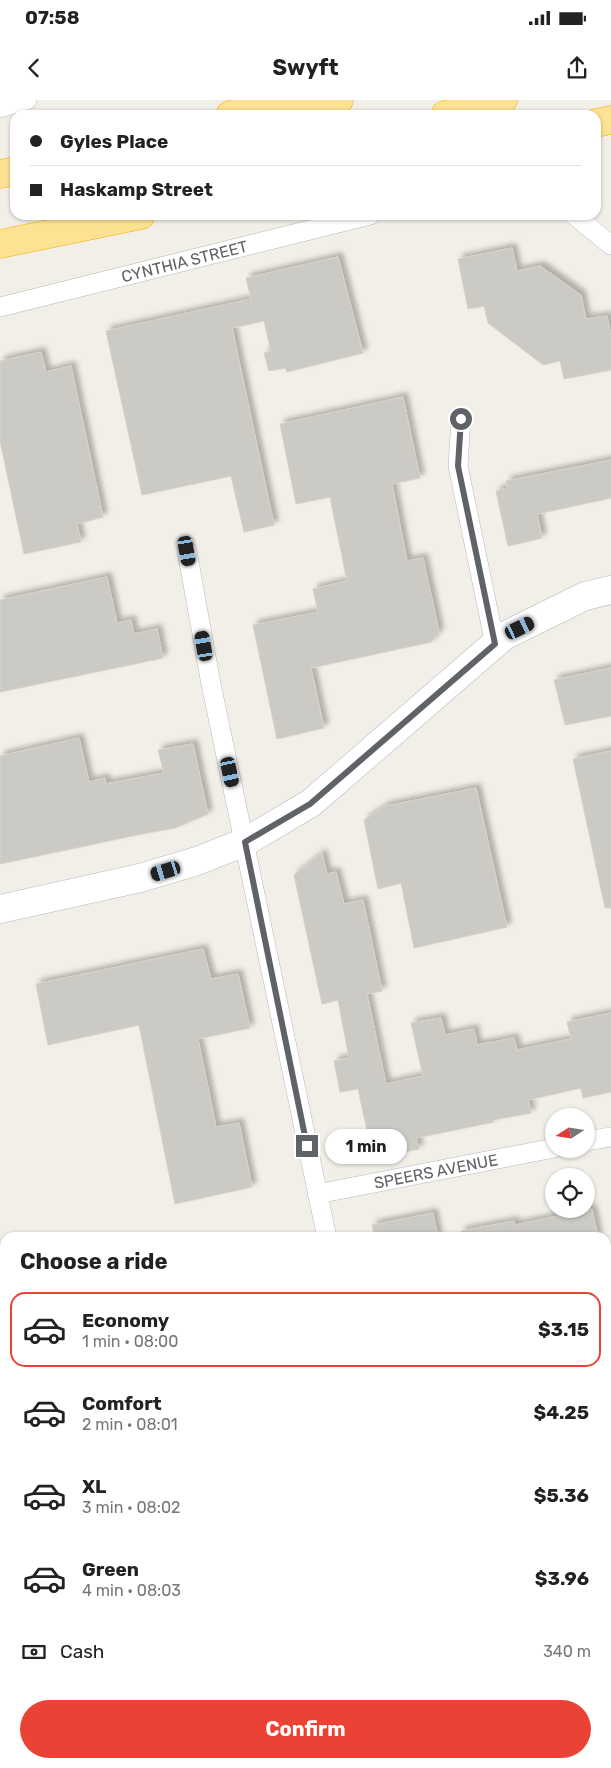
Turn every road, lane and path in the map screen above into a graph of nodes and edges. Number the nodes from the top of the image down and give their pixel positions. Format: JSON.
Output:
{"nodes":[{"id":1,"x":27,"y":100,"type":"edge"},
{"id":2,"x":276,"y":100,"type":"edge"},
{"id":3,"x":340,"y":100,"type":"edge"},
{"id":4,"x":503,"y":100,"type":"edge"},
{"id":5,"x":0,"y":108,"type":"edge"},
{"id":6,"x":245,"y":110,"type":"edge"},
{"id":7,"x":287,"y":110,"type":"edge"},
{"id":8,"x":464,"y":110,"type":"edge"},
{"id":9,"x":38,"y":220,"type":"edge"},
{"id":10,"x":117,"y":220,"type":"edge"},
{"id":11,"x":350,"y":220,"type":"edge"},
{"id":12,"x":580,"y":220,"type":"edge"},
{"id":13,"x":0,"y":230,"type":"edge"},
{"id":14,"x":0,"y":244,"type":"edge"},
{"id":15,"x":611,"y":245,"type":"edge"},
{"id":16,"x":0,"y":307,"type":"edge"},
{"id":17,"x":461,"y":419,"type":"dead end"},
{"id":18,"x":187,"y":551,"type":"dead end"},
{"id":19,"x":611,"y":590,"type":"edge"},
{"id":20,"x":495,"y":644,"type":"junction"},
{"id":21,"x":245,"y":842,"type":"junction"},
{"id":22,"x":0,"y":909,"type":"edge"},
{"id":23,"x":611,"y":1137,"type":"edge"},
{"id":24,"x":595,"y":1140,"type":"edge"},
{"id":25,"x":545,"y":1150,"type":"edge"},
{"id":26,"x":317,"y":1194,"type":"junction"},
{"id":27,"x":325,"y":1232,"type":"edge"}],
"edges":[{"from":1,"to":5,"type":"street"},
{"from":2,"to":6,"type":"highway"},
{"from":3,"to":7,"type":"highway"},
{"from":4,"to":8,"type":"highway"},
{"from":9,"to":13,"type":"highway"},
{"from":10,"to":14,"type":"highway"},
{"from":11,"to":16,"type":"street","name":"CYNTHIA STREET"},
{"from":12,"to":15,"type":"street"},
{"from":17,"to":20,"type":"street"},
{"from":18,"to":21,"type":"street"},
{"from":19,"to":20,"type":"main road"},
{"from":20,"to":21,"type":"main road"},
{"from":21,"to":22,"type":"main road"},
{"from":21,"to":26,"type":"street"},
{"from":23,"to":24,"type":"street"},
{"from":25,"to":26,"type":"street","name":"SPEERS AVENUE"},
{"from":26,"to":27,"type":"street"}]}
